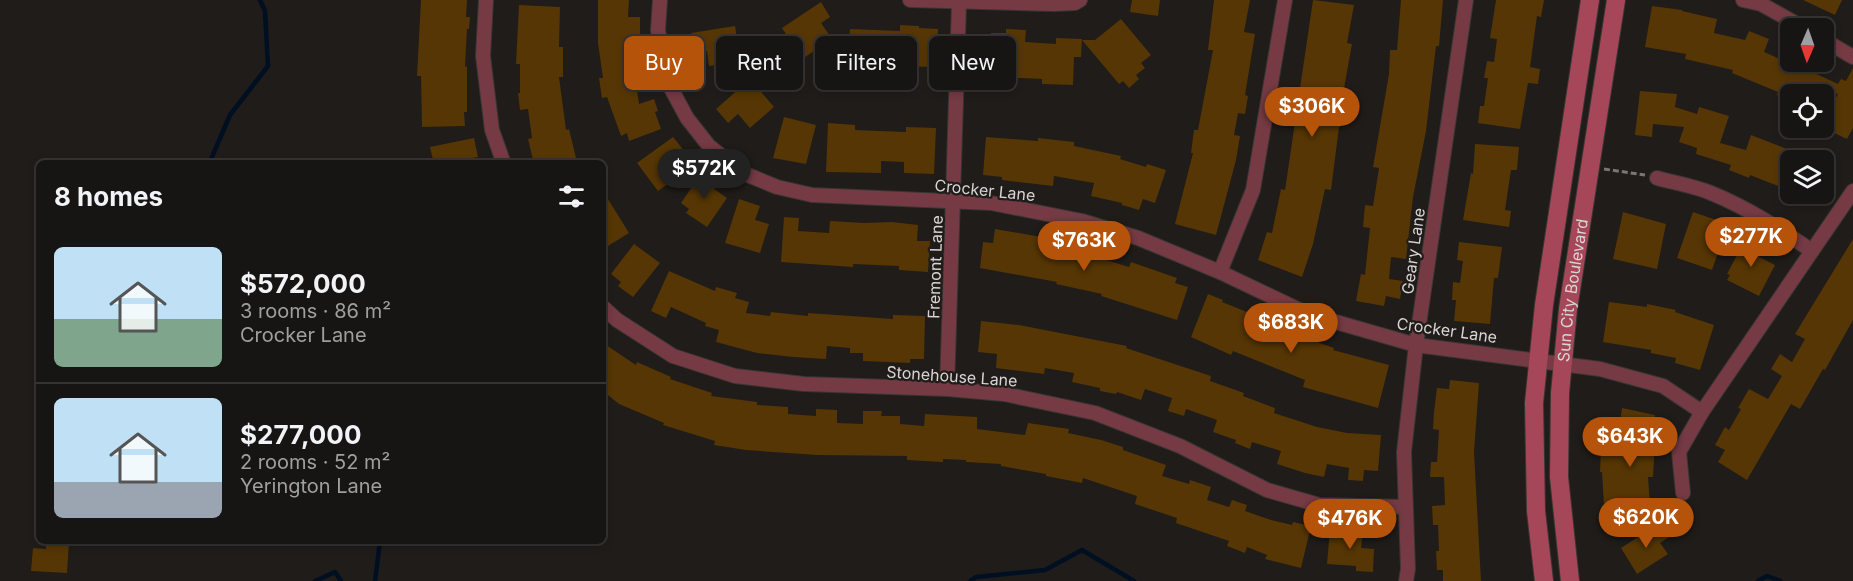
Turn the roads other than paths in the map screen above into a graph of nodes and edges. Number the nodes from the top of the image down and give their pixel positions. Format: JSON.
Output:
{"nodes":[{"id":1,"x":486,"y":0,"type":"edge"},
{"id":2,"x":660,"y":0,"type":"edge"},
{"id":3,"x":910,"y":0,"type":"edge"},
{"id":4,"x":1080,"y":0,"type":"edge"},
{"id":5,"x":1285,"y":0,"type":"edge"},
{"id":6,"x":1466,"y":0,"type":"edge"},
{"id":7,"x":1590,"y":0,"type":"edge"},
{"id":8,"x":1616,"y":0,"type":"edge"},
{"id":9,"x":1743,"y":0,"type":"edge"},
{"id":10,"x":1761,"y":2,"type":"edge"},
{"id":11,"x":958,"y":3,"type":"junction"},
{"id":12,"x":1787,"y":18,"type":"edge"},
{"id":13,"x":1834,"y":46,"type":"edge"},
{"id":14,"x":1853,"y":57,"type":"edge"},
{"id":15,"x":503,"y":160,"type":"edge"},
{"id":16,"x":1657,"y":178,"type":"road end"},
{"id":17,"x":1853,"y":191,"type":"edge"},
{"id":18,"x":954,"y":201,"type":"junction"},
{"id":19,"x":1812,"y":251,"type":"junction"},
{"id":20,"x":1220,"y":272,"type":"junction"},
{"id":21,"x":606,"y":311,"type":"edge"},
{"id":22,"x":1416,"y":345,"type":"junction"},
{"id":23,"x":1550,"y":362,"type":"junction"},
{"id":24,"x":948,"y":389,"type":"junction"},
{"id":25,"x":1702,"y":412,"type":"junction"},
{"id":26,"x":1683,"y":493,"type":"dead end"},
{"id":27,"x":1405,"y":507,"type":"junction"},
{"id":28,"x":1406,"y":581,"type":"edge"},
{"id":29,"x":1544,"y":581,"type":"edge"},
{"id":30,"x":1570,"y":581,"type":"edge"}],
"edges":[{"from":1,"to":15,"type":"street"},
{"from":2,"to":18,"type":"street","name":"Crocker Lane"},
{"from":3,"to":11,"type":"street"},
{"from":4,"to":11,"type":"street"},
{"from":5,"to":20,"type":"street"},
{"from":6,"to":22,"type":"street","name":"Geary Lane"},
{"from":7,"to":23,"type":"street","name":"Sun City Boulevard"},
{"from":8,"to":23,"type":"street","name":"Sun City Boulevard"},
{"from":9,"to":10,"type":"street"},
{"from":10,"to":12,"type":"street"},
{"from":11,"to":18,"type":"street","name":"Fremont Lane"},
{"from":13,"to":14,"type":"street"},
{"from":16,"to":19,"type":"street"},
{"from":17,"to":19,"type":"street"},
{"from":18,"to":20,"type":"street","name":"Crocker Lane"},
{"from":18,"to":24,"type":"street","name":"Fremont Lane"},
{"from":19,"to":25,"type":"street"},
{"from":20,"to":22,"type":"street","name":"Crocker Lane"},
{"from":21,"to":24,"type":"street","name":"Stonehouse Lane"},
{"from":22,"to":23,"type":"street","name":"Crocker Lane"},
{"from":22,"to":27,"type":"street","name":"Geary Lane"},
{"from":23,"to":25,"type":"street","name":"Crocker Lane"},
{"from":23,"to":29,"type":"street","name":"Sun City Boulevard"},
{"from":23,"to":30,"type":"street","name":"Sun City Boulevard"},
{"from":24,"to":27,"type":"street","name":"Stonehouse Lane"},
{"from":25,"to":26,"type":"street"},
{"from":27,"to":28,"type":"street","name":"Geary Lane"}]}
